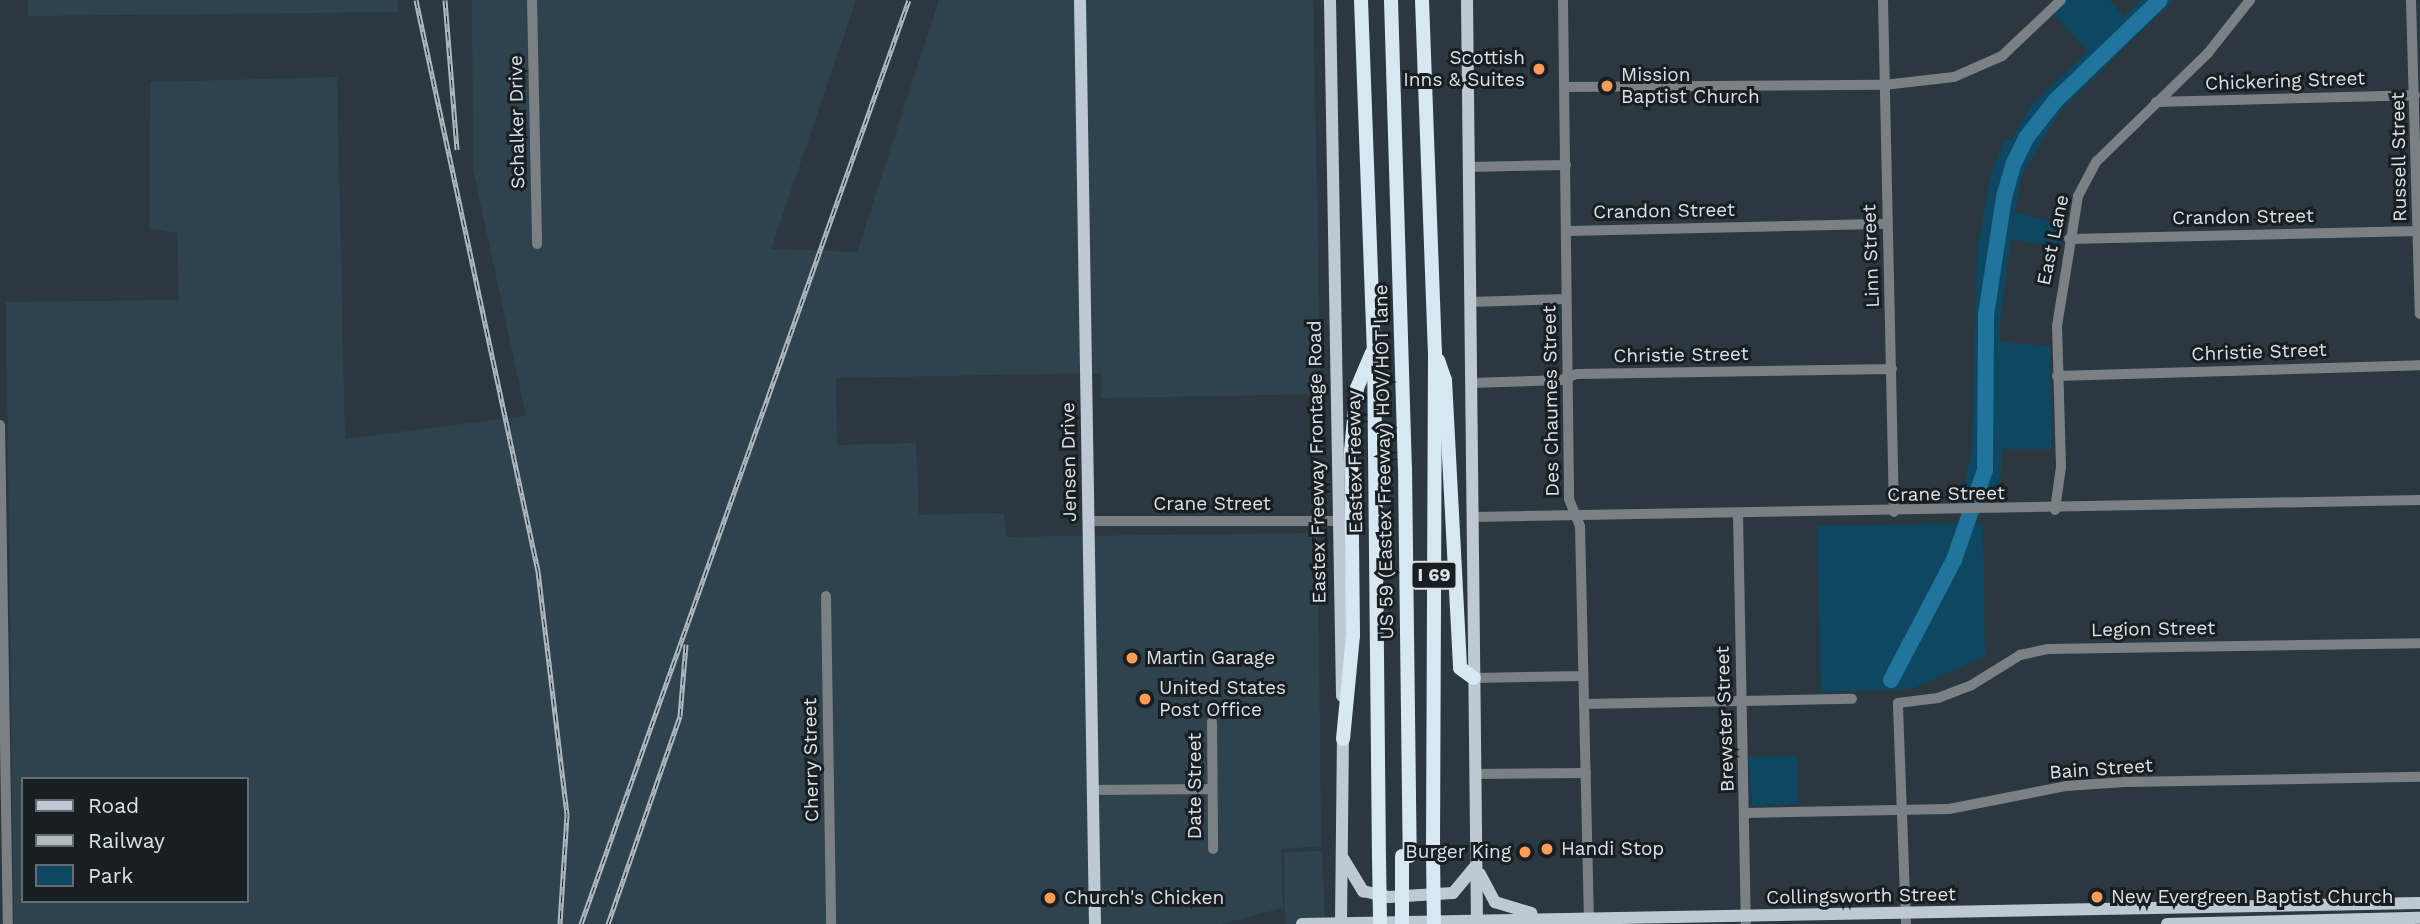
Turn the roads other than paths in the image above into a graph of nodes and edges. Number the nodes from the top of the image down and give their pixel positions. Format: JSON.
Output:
{"nodes":[{"id":1,"x":532,"y":0,"type":"edge"},
{"id":2,"x":1080,"y":0,"type":"edge"},
{"id":3,"x":1330,"y":0,"type":"edge"},
{"id":4,"x":1361,"y":0,"type":"edge"},
{"id":5,"x":1391,"y":0,"type":"edge"},
{"id":6,"x":1422,"y":0,"type":"edge"},
{"id":7,"x":1467,"y":0,"type":"edge"},
{"id":8,"x":1563,"y":0,"type":"edge"},
{"id":9,"x":1883,"y":0,"type":"edge"},
{"id":10,"x":2061,"y":0,"type":"edge"},
{"id":11,"x":2250,"y":0,"type":"edge"},
{"id":12,"x":2411,"y":0,"type":"edge"},
{"id":13,"x":1884,"y":85,"type":"junction"},
{"id":14,"x":1565,"y":87,"type":"junction"},
{"id":15,"x":2415,"y":95,"type":"junction"},
{"id":16,"x":2155,"y":102,"type":"junction"},
{"id":17,"x":1566,"y":165,"type":"junction"},
{"id":18,"x":1469,"y":167,"type":"junction"},
{"id":19,"x":1887,"y":224,"type":"junction"},
{"id":20,"x":1568,"y":231,"type":"junction"},
{"id":21,"x":2418,"y":231,"type":"junction"},
{"id":22,"x":2069,"y":239,"type":"junction"},
{"id":23,"x":537,"y":244,"type":"dead end"},
{"id":24,"x":1566,"y":299,"type":"junction"},
{"id":25,"x":1470,"y":302,"type":"junction"},
{"id":26,"x":2420,"y":314,"type":"edge"},
{"id":27,"x":1374,"y":348,"type":"junction"},
{"id":28,"x":1435,"y":351,"type":"junction"},
{"id":29,"x":2420,"y":365,"type":"edge"},
{"id":30,"x":1892,"y":369,"type":"junction"},
{"id":31,"x":2057,"y":376,"type":"junction"},
{"id":32,"x":1567,"y":377,"type":"junction"},
{"id":33,"x":1471,"y":383,"type":"junction"},
{"id":34,"x":0,"y":425,"type":"edge"},
{"id":35,"x":2420,"y":500,"type":"edge"},
{"id":36,"x":1,"y":507,"type":"edge"},
{"id":37,"x":2054,"y":510,"type":"junction"},
{"id":38,"x":1894,"y":512,"type":"junction"},
{"id":39,"x":1738,"y":514,"type":"junction"},
{"id":40,"x":1576,"y":516,"type":"junction"},
{"id":41,"x":1473,"y":517,"type":"junction"},
{"id":42,"x":1089,"y":521,"type":"junction"},
{"id":43,"x":1335,"y":522,"type":"junction"},
{"id":44,"x":825,"y":596,"type":"dead end"},
{"id":45,"x":2,"y":636,"type":"edge"},
{"id":46,"x":2420,"y":643,"type":"edge"},
{"id":47,"x":1583,"y":677,"type":"junction"},
{"id":48,"x":1474,"y":678,"type":"junction"},
{"id":49,"x":1852,"y":699,"type":"dead end"},
{"id":50,"x":1741,"y":702,"type":"junction"},
{"id":51,"x":1584,"y":704,"type":"junction"},
{"id":52,"x":1212,"y":722,"type":"dead end"},
{"id":53,"x":1343,"y":739,"type":"junction"},
{"id":54,"x":2,"y":767,"type":"edge"},
{"id":55,"x":1586,"y":773,"type":"junction"},
{"id":56,"x":1475,"y":774,"type":"junction"},
{"id":57,"x":2420,"y":778,"type":"edge"},
{"id":58,"x":1212,"y":789,"type":"junction"},
{"id":59,"x":1093,"y":790,"type":"junction"},
{"id":60,"x":1904,"y":810,"type":"junction"},
{"id":61,"x":1745,"y":813,"type":"junction"},
{"id":62,"x":1213,"y":849,"type":"dead end"},
{"id":63,"x":1341,"y":855,"type":"junction"},
{"id":64,"x":1406,"y":856,"type":"junction"},
{"id":65,"x":1476,"y":864,"type":"junction"},
{"id":66,"x":4,"y":895,"type":"edge"},
{"id":67,"x":2420,"y":903,"type":"edge"},
{"id":68,"x":1555,"y":918,"type":"junction"},
{"id":69,"x":2420,"y":918,"type":"edge"},
{"id":70,"x":1906,"y":920,"type":"edge"},
{"id":71,"x":1477,"y":921,"type":"edge"},
{"id":72,"x":1589,"y":921,"type":"edge"},
{"id":73,"x":1746,"y":921,"type":"edge"},
{"id":74,"x":1341,"y":922,"type":"edge"},
{"id":75,"x":8,"y":924,"type":"edge"},
{"id":76,"x":831,"y":924,"type":"edge"},
{"id":77,"x":1096,"y":924,"type":"edge"},
{"id":78,"x":1302,"y":924,"type":"edge"},
{"id":79,"x":1380,"y":924,"type":"edge"},
{"id":80,"x":1402,"y":924,"type":"edge"},
{"id":81,"x":1410,"y":924,"type":"edge"},
{"id":82,"x":1434,"y":924,"type":"edge"},
{"id":83,"x":2167,"y":924,"type":"edge"}],
"edges":[{"from":1,"to":23,"type":"street","name":"Schalker Drive"},
{"from":2,"to":42,"type":"main road","name":"Jensen Drive"},
{"from":3,"to":43,"type":"main road","name":"Eastex Freeway Frontage Road"},
{"from":4,"to":27,"type":"highway","name":"Eastex Freeway"},
{"from":5,"to":64,"type":"highway","name":"US 59 (Eastex Freeway) HOV/HOT lane","number":"I 69"},
{"from":6,"to":28,"type":"highway","number":"I 69"},
{"from":7,"to":18,"type":"main road"},
{"from":8,"to":14,"type":"street","name":"Des Chaumes Street"},
{"from":9,"to":13,"type":"street","name":"Linn Street"},
{"from":10,"to":13,"type":"street"},
{"from":11,"to":16,"type":"street","name":"East Lane"},
{"from":12,"to":15,"type":"street","name":"Russell Street"},
{"from":13,"to":14,"type":"street"},
{"from":13,"to":19,"type":"street","name":"Linn Street"},
{"from":14,"to":17,"type":"street","name":"Des Chaumes Street"},
{"from":15,"to":16,"type":"street","name":"Chickering Street"},
{"from":15,"to":21,"type":"street","name":"Russell Street"},
{"from":16,"to":22,"type":"street","name":"East Lane"},
{"from":17,"to":18,"type":"street"},
{"from":17,"to":20,"type":"street","name":"Des Chaumes Street"},
{"from":18,"to":25,"type":"main road"},
{"from":19,"to":20,"type":"street","name":"Crandon Street"},
{"from":19,"to":30,"type":"street","name":"Linn Street"},
{"from":20,"to":24,"type":"street","name":"Des Chaumes Street"},
{"from":21,"to":22,"type":"street","name":"Crandon Street"},
{"from":21,"to":26,"type":"street","name":"Russell Street"},
{"from":22,"to":31,"type":"street","name":"East Lane"},
{"from":24,"to":25,"type":"street"},
{"from":24,"to":32,"type":"street","name":"Des Chaumes Street"},
{"from":25,"to":33,"type":"main road"},
{"from":27,"to":53,"type":"highway"},
{"from":27,"to":79,"type":"highway","name":"Eastex Freeway","bridge":true},
{"from":28,"to":48,"type":"highway"},
{"from":28,"to":82,"type":"highway","number":"I 69","bridge":true},
{"from":29,"to":31,"type":"street","name":"Christie Street"},
{"from":30,"to":32,"type":"street","name":"Christie Street"},
{"from":30,"to":38,"type":"street","name":"Linn Street"},
{"from":31,"to":37,"type":"street","name":"East Lane"},
{"from":32,"to":33,"type":"street","name":"Christie Street"},
{"from":32,"to":40,"type":"street","name":"Des Chaumes Street"},
{"from":33,"to":41,"type":"main road"},
{"from":34,"to":36,"type":"street"},
{"from":35,"to":37,"type":"street","name":"Crane Street"},
{"from":36,"to":45,"type":"street"},
{"from":37,"to":38,"type":"street","name":"Crane Street"},
{"from":38,"to":39,"type":"street","name":"Crane Street"},
{"from":39,"to":40,"type":"street","name":"Crane Street"},
{"from":39,"to":50,"type":"street","name":"Brewster Street"},
{"from":40,"to":41,"type":"street","name":"Crane Street"},
{"from":40,"to":47,"type":"street","name":"Des Chaumes Street"},
{"from":41,"to":48,"type":"main road"},
{"from":42,"to":43,"type":"street","name":"Crane Street"},
{"from":42,"to":59,"type":"main road","name":"Jensen Drive"},
{"from":43,"to":53,"type":"main road","name":"Eastex Freeway Frontage Road"},
{"from":44,"to":76,"type":"street","name":"Cherry Street"},
{"from":45,"to":54,"type":"street"},
{"from":46,"to":60,"type":"street","name":"Legion Street"},
{"from":47,"to":48,"type":"street"},
{"from":47,"to":51,"type":"street","name":"Des Chaumes Street"},
{"from":48,"to":56,"type":"main road"},
{"from":49,"to":50,"type":"street"},
{"from":50,"to":51,"type":"street"},
{"from":50,"to":61,"type":"street","name":"Brewster Street"},
{"from":51,"to":55,"type":"street","name":"Des Chaumes Street"},
{"from":52,"to":58,"type":"street","name":"Date Street"},
{"from":53,"to":63,"type":"main road","name":"Eastex Freeway Frontage Road"},
{"from":54,"to":66,"type":"street"},
{"from":55,"to":56,"type":"street"},
{"from":55,"to":72,"type":"street","name":"Des Chaumes Street"},
{"from":56,"to":65,"type":"main road"},
{"from":57,"to":60,"type":"street","name":"Bain Street"},
{"from":58,"to":59,"type":"street"},
{"from":58,"to":62,"type":"street","name":"Date Street"},
{"from":59,"to":77,"type":"main road","name":"Jensen Drive"},
{"from":60,"to":61,"type":"street","name":"Bain Street"},
{"from":60,"to":70,"type":"street"},
{"from":61,"to":73,"type":"street","name":"Brewster Street"},
{"from":63,"to":65,"type":"main road"},
{"from":63,"to":74,"type":"main road","name":"Eastex Freeway Frontage Road"},
{"from":64,"to":80,"type":"highway","number":"I 69","bridge":true},
{"from":64,"to":81,"type":"highway","name":"US 59 (Eastex Freeway) HOV/HOT lane","number":"I 69"},
{"from":65,"to":68,"type":"main road"},
{"from":65,"to":71,"type":"main road"},
{"from":66,"to":75,"type":"street"},
{"from":67,"to":70,"type":"main road","name":"Collingsworth Street"},
{"from":68,"to":71,"type":"main road","name":"Collingsworth Street"},
{"from":68,"to":72,"type":"main road","name":"Collingsworth Street"},
{"from":69,"to":83,"type":"main road"},
{"from":70,"to":73,"type":"main road","name":"Collingsworth Street"},
{"from":71,"to":74,"type":"main road","name":"Collingsworth Street"},
{"from":72,"to":73,"type":"main road","name":"Collingsworth Street"},
{"from":74,"to":78,"type":"main road","name":"Collingsworth Street"}]}
